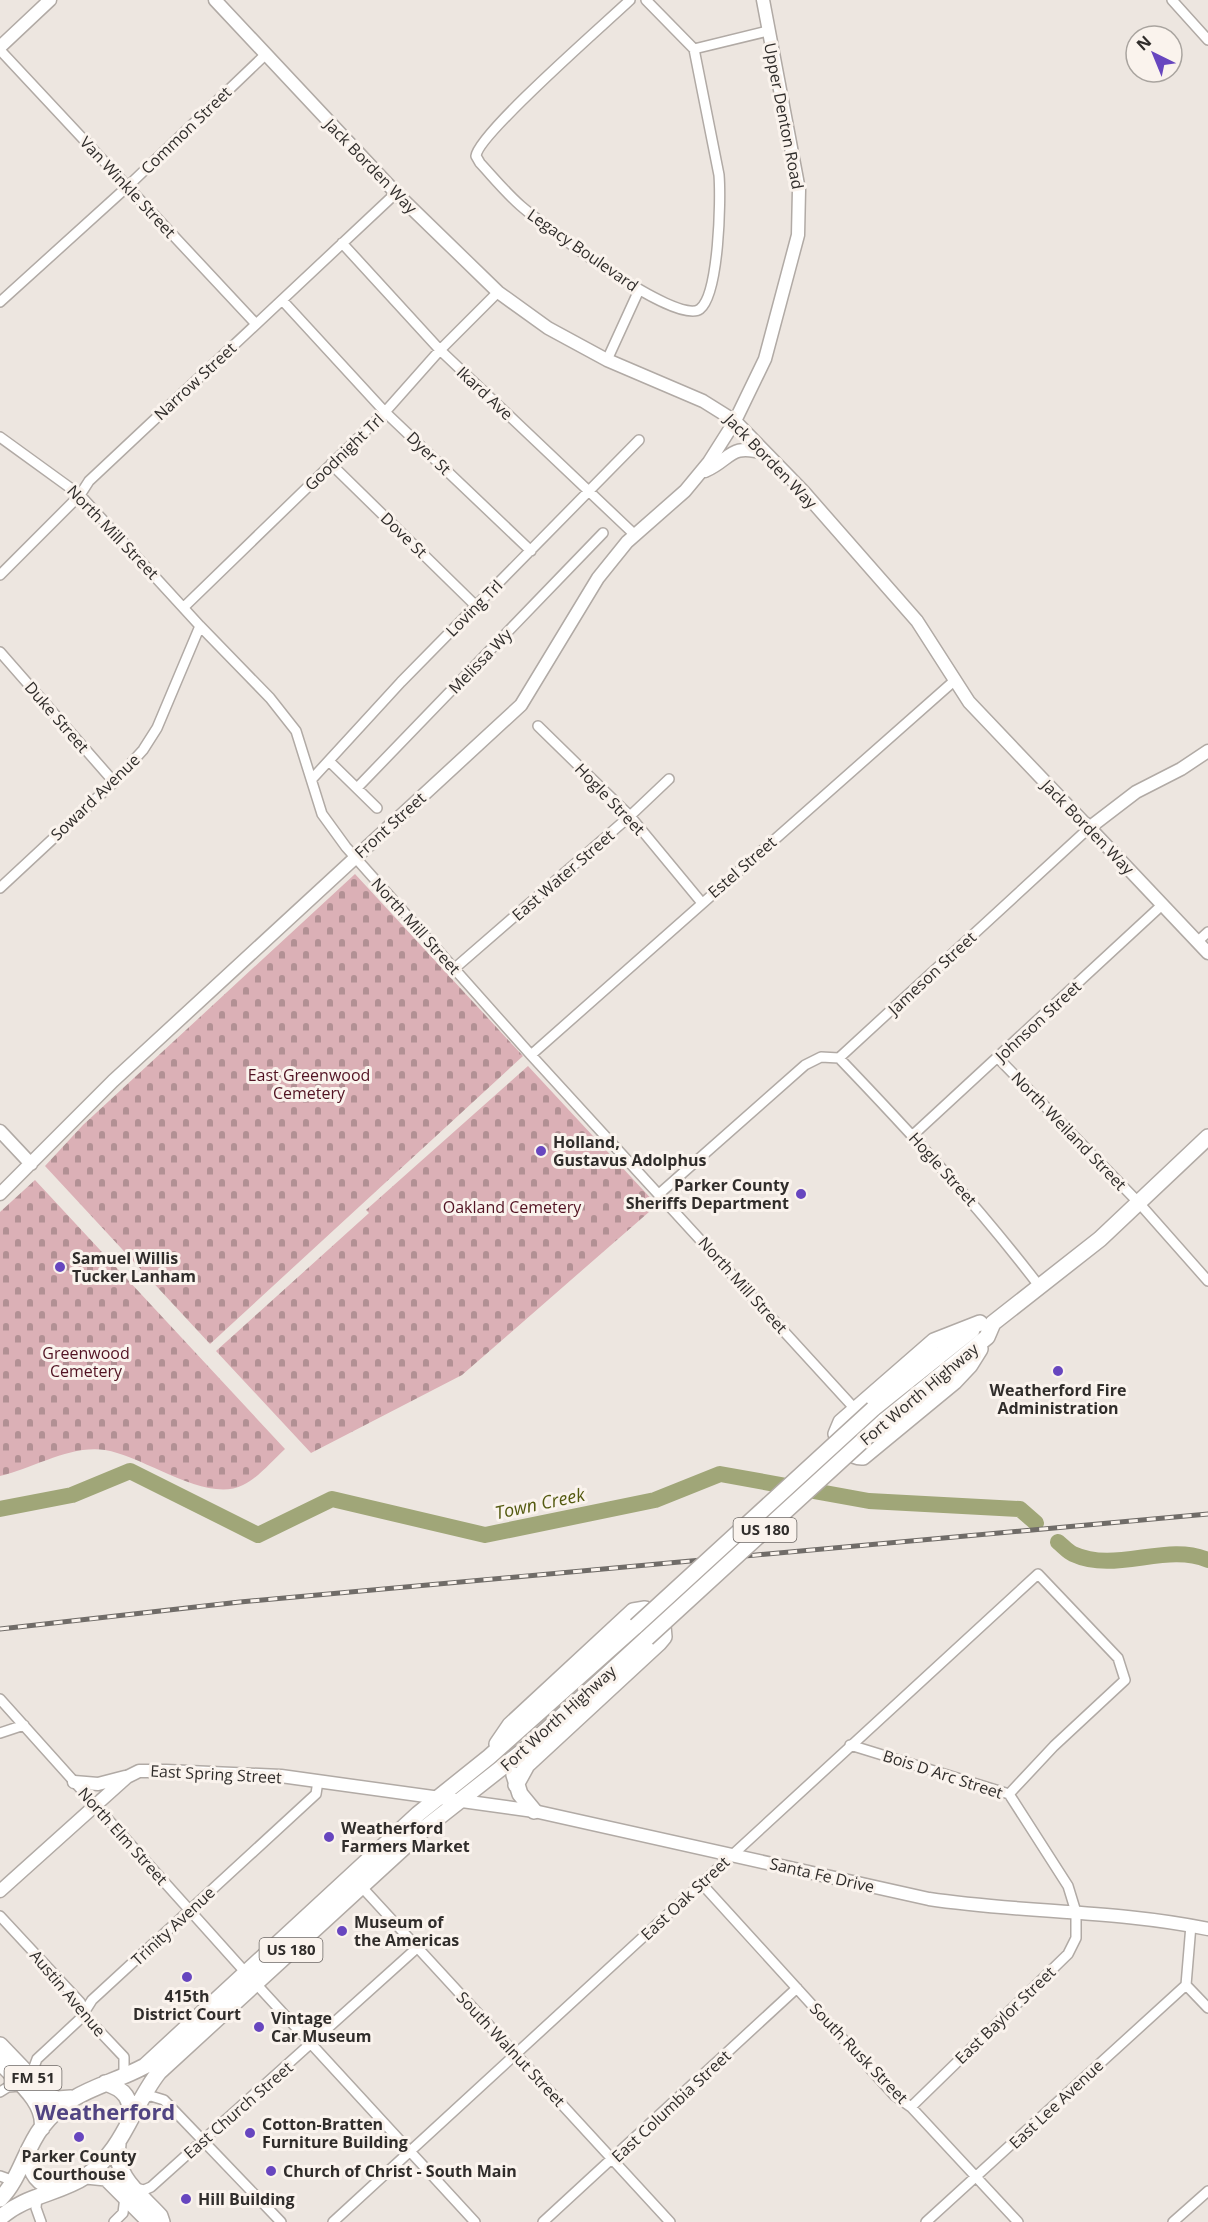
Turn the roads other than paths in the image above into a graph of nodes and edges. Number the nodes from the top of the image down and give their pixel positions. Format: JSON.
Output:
{"nodes":[{"id":1,"x":50,"y":0,"type":"edge"},
{"id":2,"x":215,"y":0,"type":"edge"},
{"id":3,"x":630,"y":0,"type":"edge"},
{"id":4,"x":646,"y":0,"type":"edge"},
{"id":5,"x":764,"y":0,"type":"edge"},
{"id":6,"x":1172,"y":0,"type":"edge"},
{"id":7,"x":768,"y":31,"type":"junction"},
{"id":8,"x":1208,"y":40,"type":"edge"},
{"id":9,"x":0,"y":49,"type":"edge"},
{"id":10,"x":694,"y":49,"type":"junction"},
{"id":11,"x":265,"y":55,"type":"junction"},
{"id":12,"x":127,"y":187,"type":"junction"},
{"id":13,"x":396,"y":193,"type":"junction"},
{"id":14,"x":342,"y":243,"type":"junction"},
{"id":15,"x":639,"y":290,"type":"junction"},
{"id":16,"x":498,"y":292,"type":"junction"},
{"id":17,"x":282,"y":300,"type":"junction"},
{"id":18,"x":0,"y":302,"type":"edge"},
{"id":19,"x":256,"y":324,"type":"junction"},
{"id":20,"x":440,"y":350,"type":"junction"},
{"id":21,"x":607,"y":360,"type":"junction"},
{"id":22,"x":385,"y":412,"type":"junction"},
{"id":23,"x":735,"y":421,"type":"junction"},
{"id":24,"x":0,"y":437,"type":"edge"},
{"id":25,"x":639,"y":440,"type":"dead end"},
{"id":26,"x":766,"y":453,"type":"junction"},
{"id":27,"x":331,"y":464,"type":"junction"},
{"id":28,"x":699,"y":474,"type":"junction"},
{"id":29,"x":589,"y":492,"type":"junction"},
{"id":30,"x":80,"y":495,"type":"junction"},
{"id":31,"x":603,"y":534,"type":"dead end"},
{"id":32,"x":635,"y":535,"type":"junction"},
{"id":33,"x":531,"y":551,"type":"junction"},
{"id":34,"x":0,"y":575,"type":"edge"},
{"id":35,"x":476,"y":606,"type":"junction"},
{"id":36,"x":184,"y":607,"type":"junction"},
{"id":37,"x":200,"y":626,"type":"junction"},
{"id":38,"x":0,"y":652,"type":"edge"},
{"id":39,"x":954,"y":681,"type":"junction"},
{"id":40,"x":538,"y":726,"type":"dead end"},
{"id":41,"x":1208,"y":751,"type":"edge"},
{"id":42,"x":329,"y":761,"type":"junction"},
{"id":43,"x":312,"y":779,"type":"junction"},
{"id":44,"x":669,"y":780,"type":"dead end"},
{"id":45,"x":114,"y":782,"type":"junction"},
{"id":46,"x":357,"y":788,"type":"junction"},
{"id":47,"x":377,"y":808,"type":"dead end"},
{"id":48,"x":630,"y":816,"type":"junction"},
{"id":49,"x":1089,"y":828,"type":"junction"},
{"id":50,"x":355,"y":857,"type":"junction"},
{"id":51,"x":0,"y":888,"type":"edge"},
{"id":52,"x":702,"y":903,"type":"junction"},
{"id":53,"x":1162,"y":905,"type":"junction"},
{"id":54,"x":1208,"y":932,"type":"edge"},
{"id":55,"x":1197,"y":942,"type":"junction"},
{"id":56,"x":1208,"y":953,"type":"edge"},
{"id":57,"x":455,"y":968,"type":"junction"},
{"id":58,"x":531,"y":1055,"type":"junction"},
{"id":59,"x":839,"y":1058,"type":"junction"},
{"id":60,"x":998,"y":1058,"type":"junction"},
{"id":61,"x":0,"y":1131,"type":"edge"},
{"id":62,"x":913,"y":1135,"type":"junction"},
{"id":63,"x":1208,"y":1137,"type":"edge"},
{"id":64,"x":31,"y":1164,"type":"junction"},
{"id":65,"x":0,"y":1194,"type":"edge"},
{"id":66,"x":659,"y":1194,"type":"junction"},
{"id":67,"x":1139,"y":1203,"type":"junction"},
{"id":68,"x":1208,"y":1281,"type":"edge"},
{"id":69,"x":1040,"y":1287,"type":"junction"},
{"id":70,"x":987,"y":1328,"type":"junction"},
{"id":71,"x":855,"y":1409,"type":"junction"},
{"id":72,"x":0,"y":1699,"type":"edge"},
{"id":73,"x":24,"y":1725,"type":"junction"},
{"id":74,"x":0,"y":1733,"type":"edge"},
{"id":75,"x":850,"y":1745,"type":"junction"},
{"id":76,"x":528,"y":1747,"type":"junction"},
{"id":77,"x":489,"y":1757,"type":"junction"},
{"id":78,"x":127,"y":1777,"type":"junction"},
{"id":79,"x":318,"y":1781,"type":"junction"},
{"id":80,"x":74,"y":1782,"type":"junction"},
{"id":81,"x":516,"y":1785,"type":"junction"},
{"id":82,"x":1009,"y":1794,"type":"junction"},
{"id":83,"x":439,"y":1797,"type":"junction"},
{"id":84,"x":460,"y":1800,"type":"junction"},
{"id":85,"x":94,"y":1805,"type":"junction"},
{"id":86,"x":534,"y":1811,"type":"junction"},
{"id":87,"x":732,"y":1854,"type":"junction"},
{"id":88,"x":356,"y":1881,"type":"junction"},
{"id":89,"x":701,"y":1883,"type":"junction"},
{"id":90,"x":0,"y":1891,"type":"edge"},
{"id":91,"x":190,"y":1911,"type":"junction"},
{"id":92,"x":1076,"y":1912,"type":"junction"},
{"id":93,"x":0,"y":1916,"type":"edge"},
{"id":94,"x":1191,"y":1925,"type":"junction"},
{"id":95,"x":1208,"y":1929,"type":"edge"},
{"id":96,"x":418,"y":1947,"type":"junction"},
{"id":97,"x":250,"y":1978,"type":"junction"},
{"id":98,"x":1186,"y":1985,"type":"junction"},
{"id":99,"x":797,"y":1988,"type":"junction"},
{"id":100,"x":1208,"y":2008,"type":"edge"},
{"id":101,"x":84,"y":2012,"type":"junction"},
{"id":102,"x":0,"y":2044,"type":"edge"},
{"id":103,"x":312,"y":2045,"type":"junction"},
{"id":104,"x":515,"y":2054,"type":"junction"},
{"id":105,"x":0,"y":2062,"type":"edge"},
{"id":106,"x":124,"y":2075,"type":"junction"},
{"id":107,"x":26,"y":2080,"type":"junction"},
{"id":108,"x":105,"y":2083,"type":"junction"},
{"id":109,"x":0,"y":2092,"type":"edge"},
{"id":110,"x":71,"y":2098,"type":"junction"},
{"id":111,"x":141,"y":2098,"type":"junction"},
{"id":112,"x":911,"y":2107,"type":"junction"},
{"id":113,"x":130,"y":2120,"type":"junction"},
{"id":114,"x":42,"y":2128,"type":"junction"},
{"id":115,"x":203,"y":2142,"type":"junction"},
{"id":116,"x":118,"y":2144,"type":"junction"},
{"id":117,"x":410,"y":2151,"type":"junction"},
{"id":118,"x":27,"y":2154,"type":"junction"},
{"id":119,"x":613,"y":2159,"type":"junction"},
{"id":120,"x":86,"y":2176,"type":"junction"},
{"id":121,"x":976,"y":2178,"type":"junction"},
{"id":122,"x":7,"y":2179,"type":"edge"},
{"id":123,"x":58,"y":2189,"type":"junction"},
{"id":124,"x":1208,"y":2191,"type":"edge"},
{"id":125,"x":130,"y":2192,"type":"junction"},
{"id":126,"x":37,"y":2196,"type":"junction"},
{"id":127,"x":0,"y":2199,"type":"edge"},
{"id":128,"x":0,"y":2218,"type":"edge"},
{"id":129,"x":41,"y":2222,"type":"edge"},
{"id":130,"x":114,"y":2222,"type":"edge"},
{"id":131,"x":150,"y":2222,"type":"edge"},
{"id":132,"x":162,"y":2222,"type":"edge"},
{"id":133,"x":281,"y":2222,"type":"edge"},
{"id":134,"x":333,"y":2222,"type":"edge"},
{"id":135,"x":475,"y":2222,"type":"edge"},
{"id":136,"x":543,"y":2222,"type":"edge"},
{"id":137,"x":670,"y":2222,"type":"edge"},
{"id":138,"x":926,"y":2222,"type":"edge"},
{"id":139,"x":1018,"y":2222,"type":"edge"},
{"id":140,"x":1173,"y":2222,"type":"edge"}],
"edges":[{"from":1,"to":9,"type":"street"},
{"from":2,"to":11,"type":"street","name":"Jack Borden Way"},
{"from":3,"to":15,"type":"street","name":"Legacy Boulevard"},
{"from":4,"to":10,"type":"street"},
{"from":5,"to":7,"type":"street","name":"Upper Denton Road"},
{"from":6,"to":8,"type":"street"},
{"from":7,"to":10,"type":"street"},
{"from":7,"to":23,"type":"street","name":"Upper Denton Road"},
{"from":9,"to":12,"type":"street","name":"Van Winkle Street"},
{"from":10,"to":15,"type":"street","name":"Legacy Boulevard"},
{"from":11,"to":12,"type":"street","name":"Common Street"},
{"from":11,"to":13,"type":"street","name":"Jack Borden Way"},
{"from":12,"to":18,"type":"street","name":"Common Street"},
{"from":12,"to":19,"type":"street","name":"Van Winkle Street"},
{"from":13,"to":14,"type":"street","name":"Narrow Street"},
{"from":13,"to":16,"type":"street","name":"Jack Borden Way"},
{"from":14,"to":17,"type":"street","name":"Narrow Street"},
{"from":14,"to":20,"type":"street","name":"Ikard Ave"},
{"from":15,"to":21,"type":"street"},
{"from":16,"to":20,"type":"street","name":"Goodnight Trl"},
{"from":16,"to":21,"type":"street","name":"Jack Borden Way"},
{"from":17,"to":19,"type":"street","name":"Narrow Street"},
{"from":17,"to":22,"type":"street","name":"Dyer St"},
{"from":19,"to":30,"type":"street","name":"Narrow Street"},
{"from":20,"to":22,"type":"street","name":"Goodnight Trl"},
{"from":20,"to":29,"type":"street","name":"Ikard Ave"},
{"from":21,"to":23,"type":"street","name":"Jack Borden Way"},
{"from":22,"to":27,"type":"street","name":"Goodnight Trl"},
{"from":22,"to":33,"type":"street","name":"Dyer St"},
{"from":23,"to":26,"type":"street","name":"Jack Borden Way"},
{"from":23,"to":28,"type":"street","name":"Front Street"},
{"from":24,"to":30,"type":"street","name":"North Mill Street"},
{"from":25,"to":29,"type":"street","name":"Loving Trl"},
{"from":26,"to":28,"type":"street"},
{"from":26,"to":39,"type":"street","name":"Jack Borden Way"},
{"from":27,"to":35,"type":"street","name":"Dove St"},
{"from":27,"to":36,"type":"street","name":"Goodnight Trl"},
{"from":28,"to":32,"type":"street","name":"Front Street"},
{"from":29,"to":32,"type":"street","name":"Ikard Ave"},
{"from":29,"to":33,"type":"street","name":"Loving Trl"},
{"from":30,"to":34,"type":"street","name":"Narrow Street"},
{"from":30,"to":36,"type":"street","name":"North Mill Street"},
{"from":31,"to":46,"type":"street","name":"Melissa Wy"},
{"from":32,"to":50,"type":"street","name":"Front Street"},
{"from":33,"to":35,"type":"street","name":"Loving Trl"},
{"from":35,"to":42,"type":"street","name":"Loving Trl"},
{"from":36,"to":37,"type":"street","name":"North Mill Street"},
{"from":37,"to":43,"type":"street","name":"North Mill Street"},
{"from":37,"to":45,"type":"street","name":"Soward Avenue"},
{"from":38,"to":45,"type":"street","name":"Duke Street"},
{"from":39,"to":49,"type":"street","name":"Jack Borden Way"},
{"from":39,"to":52,"type":"street","name":"Estel Street"},
{"from":40,"to":48,"type":"street","name":"Hogle Street"},
{"from":41,"to":49,"type":"street","name":"Jameson Street"},
{"from":42,"to":43,"type":"street","name":"Loving Trl"},
{"from":42,"to":46,"type":"street"},
{"from":43,"to":50,"type":"street","name":"North Mill Street"},
{"from":44,"to":48,"type":"street","name":"East Water Street"},
{"from":45,"to":51,"type":"street","name":"Soward Avenue"},
{"from":46,"to":47,"type":"street"},
{"from":48,"to":52,"type":"street","name":"Hogle Street"},
{"from":48,"to":57,"type":"street","name":"East Water Street"},
{"from":49,"to":53,"type":"street","name":"Jack Borden Way"},
{"from":49,"to":59,"type":"street","name":"Jameson Street"},
{"from":50,"to":57,"type":"street","name":"North Mill Street"},
{"from":50,"to":64,"type":"street","name":"Front Street"},
{"from":52,"to":58,"type":"street","name":"Estel Street"},
{"from":53,"to":55,"type":"street","name":"Jack Borden Way"},
{"from":53,"to":60,"type":"street","name":"Johnson Street"},
{"from":54,"to":55,"type":"street"},
{"from":55,"to":56,"type":"street","name":"Jack Borden Way"},
{"from":57,"to":58,"type":"street","name":"North Mill Street"},
{"from":58,"to":66,"type":"street","name":"North Mill Street"},
{"from":59,"to":62,"type":"street","name":"Hogle Street"},
{"from":59,"to":66,"type":"street"},
{"from":60,"to":62,"type":"street","name":"Johnson Street"},
{"from":60,"to":67,"type":"street","name":"North Weiland Street"},
{"from":61,"to":64,"type":"street"},
{"from":62,"to":69,"type":"street","name":"Hogle Street"},
{"from":63,"to":67,"type":"main road","name":"Fort Worth Highway","number":"US 180"},
{"from":64,"to":65,"type":"street","name":"Front Street"},
{"from":66,"to":71,"type":"street","name":"North Mill Street"},
{"from":67,"to":68,"type":"street","name":"North Weiland Street"},
{"from":67,"to":69,"type":"main road","name":"Fort Worth Highway","number":"US 180"},
{"from":69,"to":70,"type":"main road","name":"Fort Worth Highway","number":"US 180"},
{"from":70,"to":71,"type":"main road"},
{"from":70,"to":71,"type":"main road"},
{"from":70,"to":76,"type":"main road","name":"Fort Worth Highway","number":"US 180","bridge":true},
{"from":70,"to":77,"type":"main road","name":"Fort Worth Highway","number":"US 180","bridge":true},
{"from":72,"to":73,"type":"street","name":"North Elm Street"},
{"from":73,"to":74,"type":"street"},
{"from":73,"to":80,"type":"street","name":"North Elm Street"},
{"from":75,"to":82,"type":"street","name":"Bois D Arc Street"},
{"from":75,"to":82,"type":"street","name":"East Oak Street"},
{"from":75,"to":87,"type":"street","name":"East Oak Street"},
{"from":76,"to":81,"type":"main road"},
{"from":76,"to":84,"type":"main road","name":"Fort Worth Highway","number":"US 180"},
{"from":77,"to":81,"type":"main road"},
{"from":77,"to":83,"type":"main road","name":"Fort Worth Highway","number":"US 180"},
{"from":78,"to":79,"type":"street","name":"East Spring Street"},
{"from":78,"to":80,"type":"street"},
{"from":78,"to":85,"type":"street","name":"East Spring Street"},
{"from":79,"to":83,"type":"street","name":"East Spring Street"},
{"from":79,"to":91,"type":"street","name":"Trinity Avenue"},
{"from":80,"to":85,"type":"street","name":"North Elm Street"},
{"from":81,"to":86,"type":"main road"},
{"from":82,"to":92,"type":"street","name":"Bois D Arc Street"},
{"from":83,"to":84,"type":"street","name":"Santa Fe Drive"},
{"from":83,"to":88,"type":"main road","name":"Fort Worth Highway","number":"US 180"},
{"from":84,"to":86,"type":"street","name":"Santa Fe Drive"},
{"from":84,"to":88,"type":"main road","name":"Fort Worth Highway","number":"US 180"},
{"from":85,"to":90,"type":"street","name":"East Spring Street"},
{"from":85,"to":91,"type":"street","name":"North Elm Street"},
{"from":86,"to":87,"type":"street","name":"Santa Fe Drive"},
{"from":87,"to":89,"type":"street","name":"East Oak Street"},
{"from":87,"to":92,"type":"street","name":"Santa Fe Drive"},
{"from":88,"to":96,"type":"street","name":"South Walnut Street"},
{"from":88,"to":97,"type":"main road","name":"Fort Worth Highway","number":"US 180"},
{"from":89,"to":99,"type":"street","name":"South Rusk Street"},
{"from":89,"to":104,"type":"street","name":"East Oak Street"},
{"from":91,"to":97,"type":"street","name":"North Elm Street"},
{"from":91,"to":101,"type":"street","name":"Trinity Avenue"},
{"from":92,"to":94,"type":"street","name":"Santa Fe Drive"},
{"from":92,"to":112,"type":"street","name":"East Baylor Street"},
{"from":93,"to":101,"type":"street","name":"Austin Avenue"},
{"from":94,"to":95,"type":"street","name":"Santa Fe Drive"},
{"from":94,"to":98,"type":"street"},
{"from":96,"to":103,"type":"street","name":"East Church Street"},
{"from":96,"to":104,"type":"street","name":"South Walnut Street"},
{"from":97,"to":103,"type":"street","name":"North Elm Street"},
{"from":97,"to":106,"type":"main road","name":"Fort Worth Highway","number":"US 180"},
{"from":97,"to":111,"type":"main road","name":"Fort Worth Highway","number":"US 180"},
{"from":98,"to":100,"type":"street"},
{"from":98,"to":121,"type":"street","name":"East Lee Avenue"},
{"from":99,"to":112,"type":"street","name":"South Rusk Street"},
{"from":99,"to":119,"type":"street","name":"East Columbia Street"},
{"from":101,"to":106,"type":"street","name":"Austin Avenue"},
{"from":101,"to":107,"type":"street","name":"Trinity Avenue"},
{"from":102,"to":107,"type":"main road","number":"FM 51"},
{"from":103,"to":115,"type":"street","name":"East Church Street"},
{"from":103,"to":117,"type":"street","name":"North Elm Street"},
{"from":104,"to":117,"type":"street","name":"East Oak Street"},
{"from":104,"to":119,"type":"street","name":"South Walnut Street"},
{"from":105,"to":107,"type":"main road","number":"FM 51"},
{"from":106,"to":108,"type":"main road","number":"US 180"},
{"from":107,"to":109,"type":"street"},
{"from":107,"to":110,"type":"main road","number":"FM 51"},
{"from":107,"to":114,"type":"main road","number":"FM 51"},
{"from":108,"to":110,"type":"main road","number":"US 180"},
{"from":108,"to":113,"type":"main road"},
{"from":110,"to":114,"type":"main road","number":"US 180"},
{"from":111,"to":113,"type":"main road","name":"Fort Worth Highway","number":"US 180"},
{"from":111,"to":115,"type":"street"},
{"from":112,"to":121,"type":"street","name":"South Rusk Street"},
{"from":113,"to":116,"type":"main road","number":"US 180"},
{"from":114,"to":118,"type":"main road","number":"US 180"},
{"from":115,"to":125,"type":"street","name":"East Church Street"},
{"from":115,"to":133,"type":"street"},
{"from":116,"to":120,"type":"main road","number":"US 180"},
{"from":116,"to":125,"type":"main road"},
{"from":117,"to":134,"type":"street","name":"East Oak Street"},
{"from":117,"to":135,"type":"street","name":"North Elm Street"},
{"from":118,"to":122,"type":"main road","number":"US 180"},
{"from":118,"to":123,"type":"main road"},
{"from":119,"to":136,"type":"street","name":"East Columbia Street"},
{"from":119,"to":137,"type":"street","name":"South Walnut Street"},
{"from":120,"to":123,"type":"main road","number":"US 180"},
{"from":120,"to":125,"type":"main road"},
{"from":121,"to":138,"type":"street","name":"East Lee Avenue"},
{"from":121,"to":139,"type":"street","name":"South Rusk Street"},
{"from":122,"to":127,"type":"main road","number":"US 180"},
{"from":123,"to":126,"type":"main road","number":"US 180"},
{"from":124,"to":140,"type":"street"},
{"from":125,"to":130,"type":"street"},
{"from":125,"to":131,"type":"main road"},
{"from":125,"to":132,"type":"main road"},
{"from":126,"to":128,"type":"main road","number":"US 180"},
{"from":126,"to":129,"type":"street"}]}
